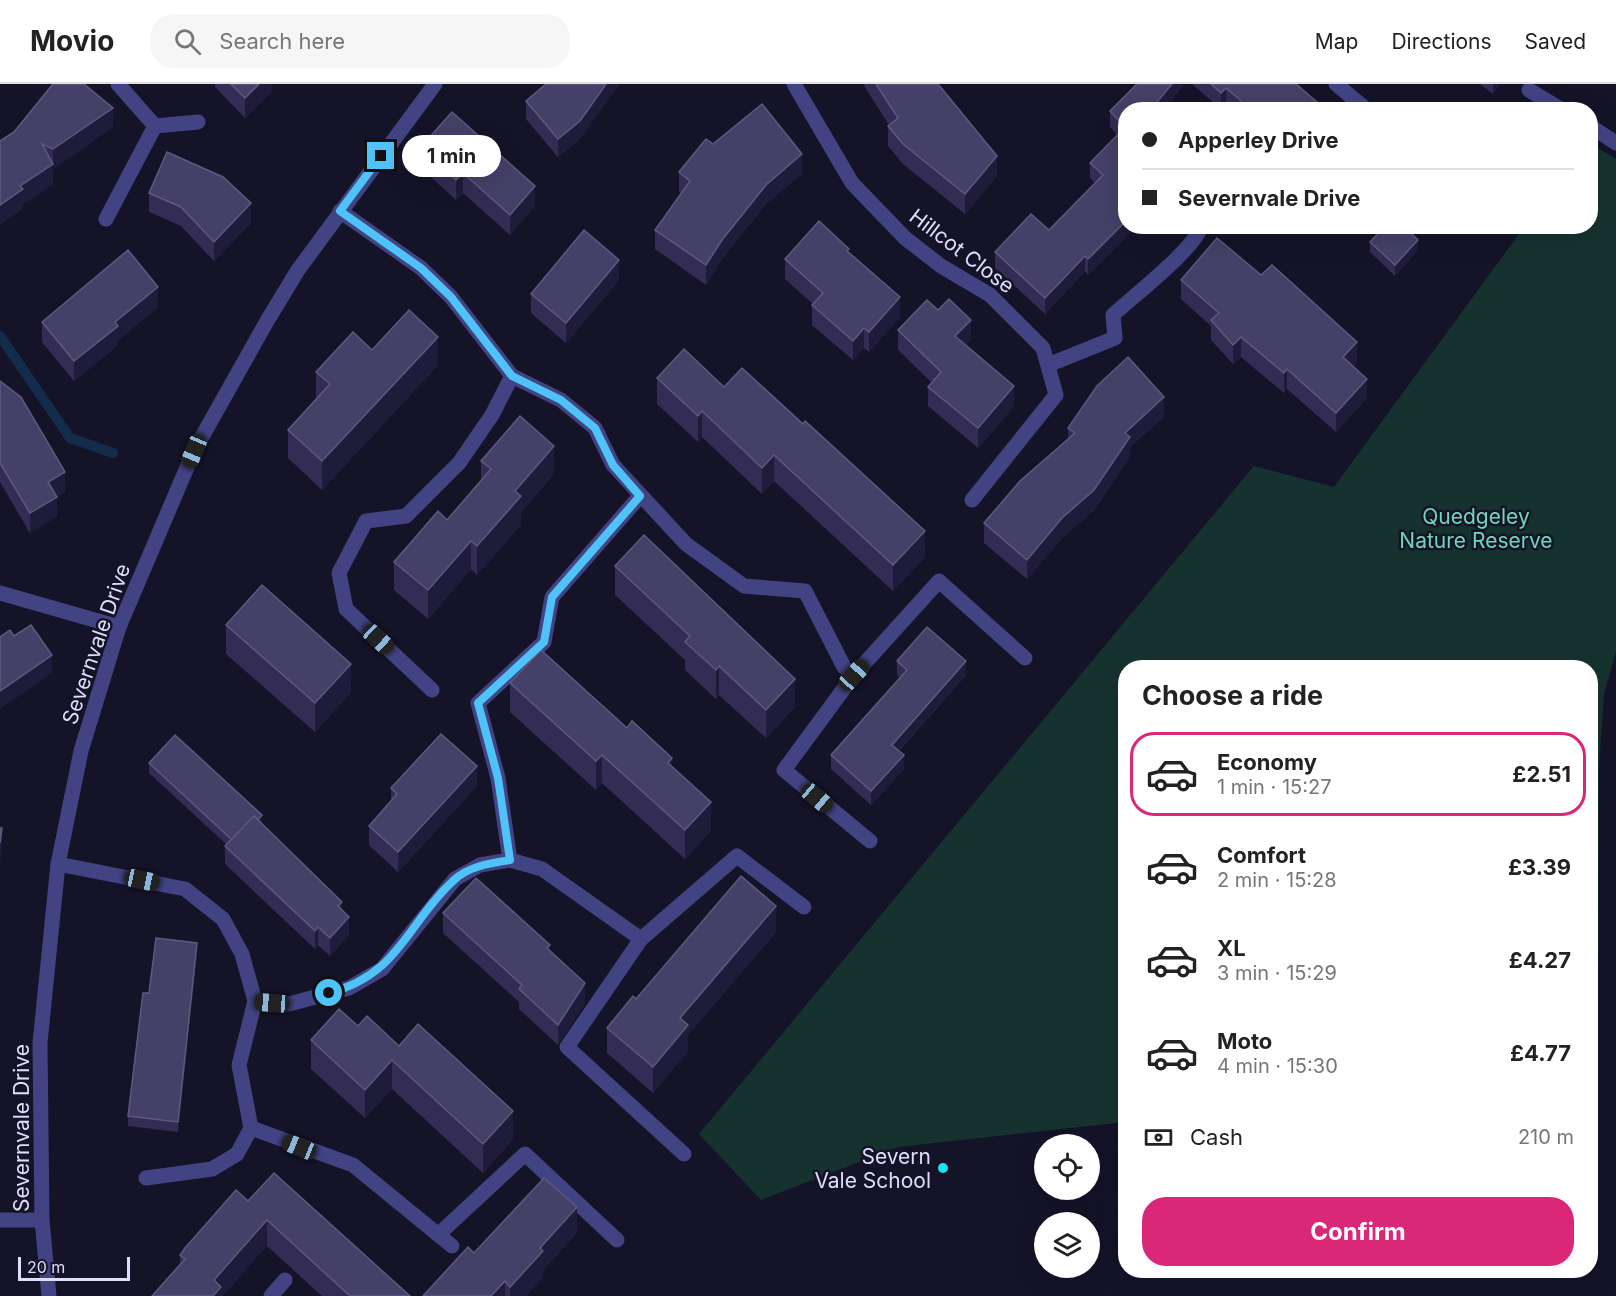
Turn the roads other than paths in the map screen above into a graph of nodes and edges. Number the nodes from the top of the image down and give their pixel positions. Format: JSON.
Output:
{"nodes":[{"id":1,"x":118,"y":84,"type":"edge"},
{"id":2,"x":435,"y":84,"type":"edge"},
{"id":3,"x":794,"y":84,"type":"edge"},
{"id":4,"x":1336,"y":84,"type":"edge"},
{"id":5,"x":1530,"y":90,"type":"dead end"},
{"id":6,"x":1357,"y":102,"type":"edge"},
{"id":7,"x":1549,"y":102,"type":"edge"},
{"id":8,"x":198,"y":122,"type":"dead end"},
{"id":9,"x":155,"y":126,"type":"junction"},
{"id":10,"x":1598,"y":131,"type":"edge"},
{"id":11,"x":1616,"y":142,"type":"edge"},
{"id":12,"x":340,"y":211,"type":"junction"},
{"id":13,"x":106,"y":219,"type":"dead end"},
{"id":14,"x":1199,"y":234,"type":"edge"},
{"id":15,"x":1048,"y":365,"type":"junction"},
{"id":16,"x":512,"y":376,"type":"junction"},
{"id":17,"x":640,"y":496,"type":"junction"},
{"id":18,"x":972,"y":500,"type":"dead end"},
{"id":19,"x":0,"y":593,"type":"edge"},
{"id":20,"x":119,"y":627,"type":"junction"},
{"id":21,"x":1025,"y":658,"type":"dead end"},
{"id":22,"x":849,"y":671,"type":"junction"},
{"id":23,"x":432,"y":690,"type":"dead end"},
{"id":24,"x":870,"y":842,"type":"dead end"},
{"id":25,"x":510,"y":860,"type":"junction"},
{"id":26,"x":58,"y":864,"type":"junction"},
{"id":27,"x":804,"y":907,"type":"dead end"},
{"id":28,"x":641,"y":939,"type":"junction"},
{"id":29,"x":255,"y":1001,"type":"junction"},
{"id":30,"x":250,"y":1128,"type":"junction"},
{"id":31,"x":684,"y":1154,"type":"dead end"},
{"id":32,"x":146,"y":1178,"type":"dead end"},
{"id":33,"x":0,"y":1220,"type":"edge"},
{"id":34,"x":42,"y":1220,"type":"junction"},
{"id":35,"x":440,"y":1234,"type":"junction"},
{"id":36,"x":617,"y":1240,"type":"dead end"},
{"id":37,"x":452,"y":1246,"type":"dead end"},
{"id":38,"x":285,"y":1280,"type":"dead end"},
{"id":39,"x":49,"y":1296,"type":"edge"},
{"id":40,"x":271,"y":1296,"type":"edge"}],
"edges":[{"from":1,"to":9,"type":"street"},
{"from":2,"to":12,"type":"street","name":"Severnvale Drive"},
{"from":3,"to":15,"type":"street","name":"Hillcot Close"},
{"from":4,"to":6,"type":"street"},
{"from":5,"to":7,"type":"street"},
{"from":8,"to":9,"type":"street"},
{"from":9,"to":13,"type":"street"},
{"from":10,"to":11,"type":"street"},
{"from":12,"to":16,"type":"street"},
{"from":12,"to":20,"type":"street","name":"Severnvale Drive"},
{"from":14,"to":15,"type":"street"},
{"from":15,"to":18,"type":"street","name":"Hillcot Close"},
{"from":16,"to":17,"type":"street"},
{"from":16,"to":23,"type":"street"},
{"from":17,"to":22,"type":"street"},
{"from":17,"to":25,"type":"street"},
{"from":19,"to":20,"type":"street"},
{"from":20,"to":26,"type":"street","name":"Severnvale Drive"},
{"from":21,"to":22,"type":"street"},
{"from":22,"to":24,"type":"street"},
{"from":25,"to":28,"type":"street"},
{"from":25,"to":29,"type":"street"},
{"from":26,"to":29,"type":"street"},
{"from":26,"to":34,"type":"street","name":"Severnvale Drive"},
{"from":27,"to":28,"type":"street"},
{"from":28,"to":31,"type":"street"},
{"from":29,"to":30,"type":"street"},
{"from":30,"to":32,"type":"street"},
{"from":30,"to":35,"type":"street"},
{"from":33,"to":34,"type":"street"},
{"from":34,"to":39,"type":"street","name":"Severnvale Drive"},
{"from":35,"to":36,"type":"street"},
{"from":35,"to":37,"type":"street"},
{"from":38,"to":40,"type":"street"}]}
